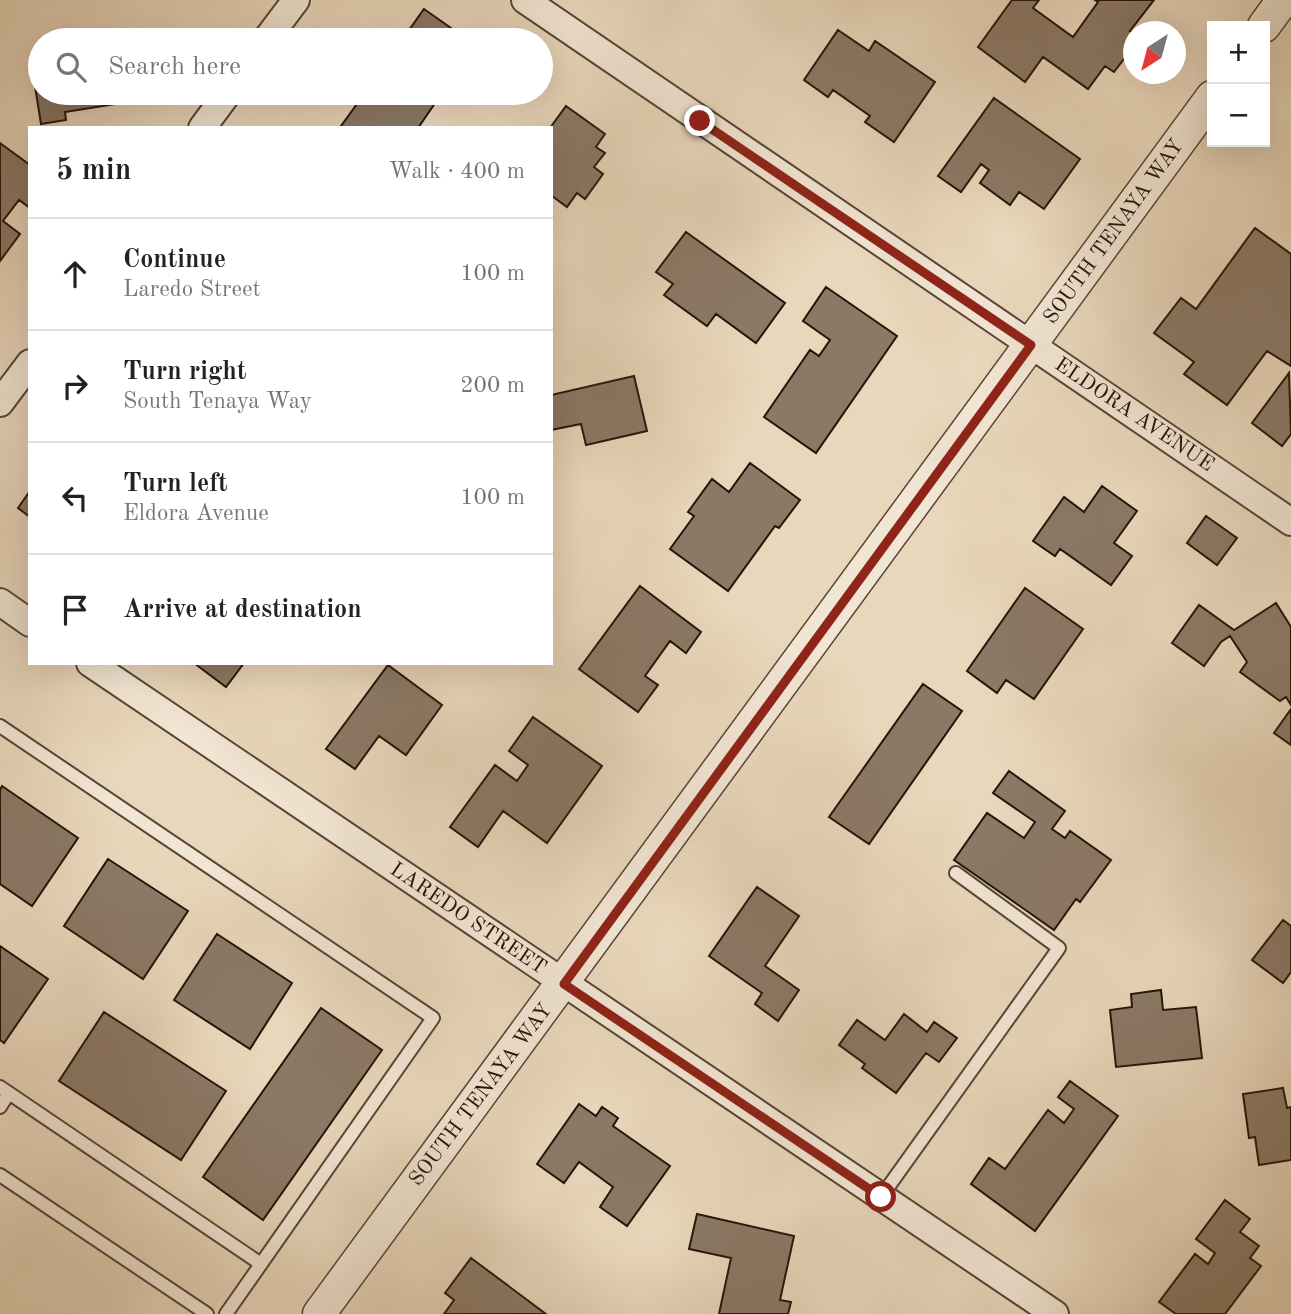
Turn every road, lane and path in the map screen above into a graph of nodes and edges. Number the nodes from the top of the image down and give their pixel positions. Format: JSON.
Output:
{"nodes":[{"id":1,"x":296,"y":0,"type":"edge"},
{"id":2,"x":525,"y":0,"type":"edge"},
{"id":3,"x":1283,"y":0,"type":"edge"},
{"id":4,"x":1268,"y":21,"type":"edge"},
{"id":5,"x":275,"y":28,"type":"edge"},
{"id":6,"x":1207,"y":104,"type":"edge"},
{"id":7,"x":219,"y":105,"type":"edge"},
{"id":8,"x":203,"y":126,"type":"edge"},
{"id":9,"x":1031,"y":345,"type":"junction"},
{"id":10,"x":28,"y":366,"type":"edge"},
{"id":11,"x":0,"y":403,"type":"edge"},
{"id":12,"x":1291,"y":522,"type":"edge"},
{"id":13,"x":0,"y":602,"type":"edge"},
{"id":14,"x":28,"y":621,"type":"edge"},
{"id":15,"x":93,"y":665,"type":"edge"},
{"id":16,"x":0,"y":726,"type":"edge"},
{"id":17,"x":956,"y":873,"type":"dead end"},
{"id":18,"x":564,"y":984,"type":"junction"},
{"id":19,"x":5,"y":1090,"type":"edge"},
{"id":20,"x":0,"y":1107,"type":"edge"},
{"id":21,"x":0,"y":1175,"type":"edge"},
{"id":22,"x":881,"y":1197,"type":"junction"},
{"id":23,"x":261,"y":1265,"type":"junction"},
{"id":24,"x":207,"y":1314,"type":"edge"},
{"id":25,"x":226,"y":1314,"type":"edge"},
{"id":26,"x":319,"y":1314,"type":"edge"},
{"id":27,"x":1055,"y":1314,"type":"edge"}],
"edges":[{"from":1,"to":5,"type":"street"},
{"from":2,"to":9,"type":"street","name":"ELDORA AVENUE"},
{"from":3,"to":4,"type":"street"},
{"from":6,"to":9,"type":"street","name":"SOUTH TENAYA WAY"},
{"from":7,"to":8,"type":"street"},
{"from":9,"to":12,"type":"street","name":"ELDORA AVENUE"},
{"from":9,"to":18,"type":"street","name":"SOUTH TENAYA WAY"},
{"from":10,"to":11,"type":"street"},
{"from":13,"to":14,"type":"street"},
{"from":15,"to":18,"type":"street","name":"LAREDO STREET"},
{"from":16,"to":23,"type":"lane"},
{"from":17,"to":22,"type":"lane"},
{"from":18,"to":22,"type":"street","name":"LAREDO STREET"},
{"from":18,"to":26,"type":"street","name":"SOUTH TENAYA WAY"},
{"from":19,"to":20,"type":"lane"},
{"from":19,"to":23,"type":"lane"},
{"from":21,"to":24,"type":"lane"},
{"from":22,"to":27,"type":"street","name":"LAREDO STREET"},
{"from":23,"to":25,"type":"lane"}]}
